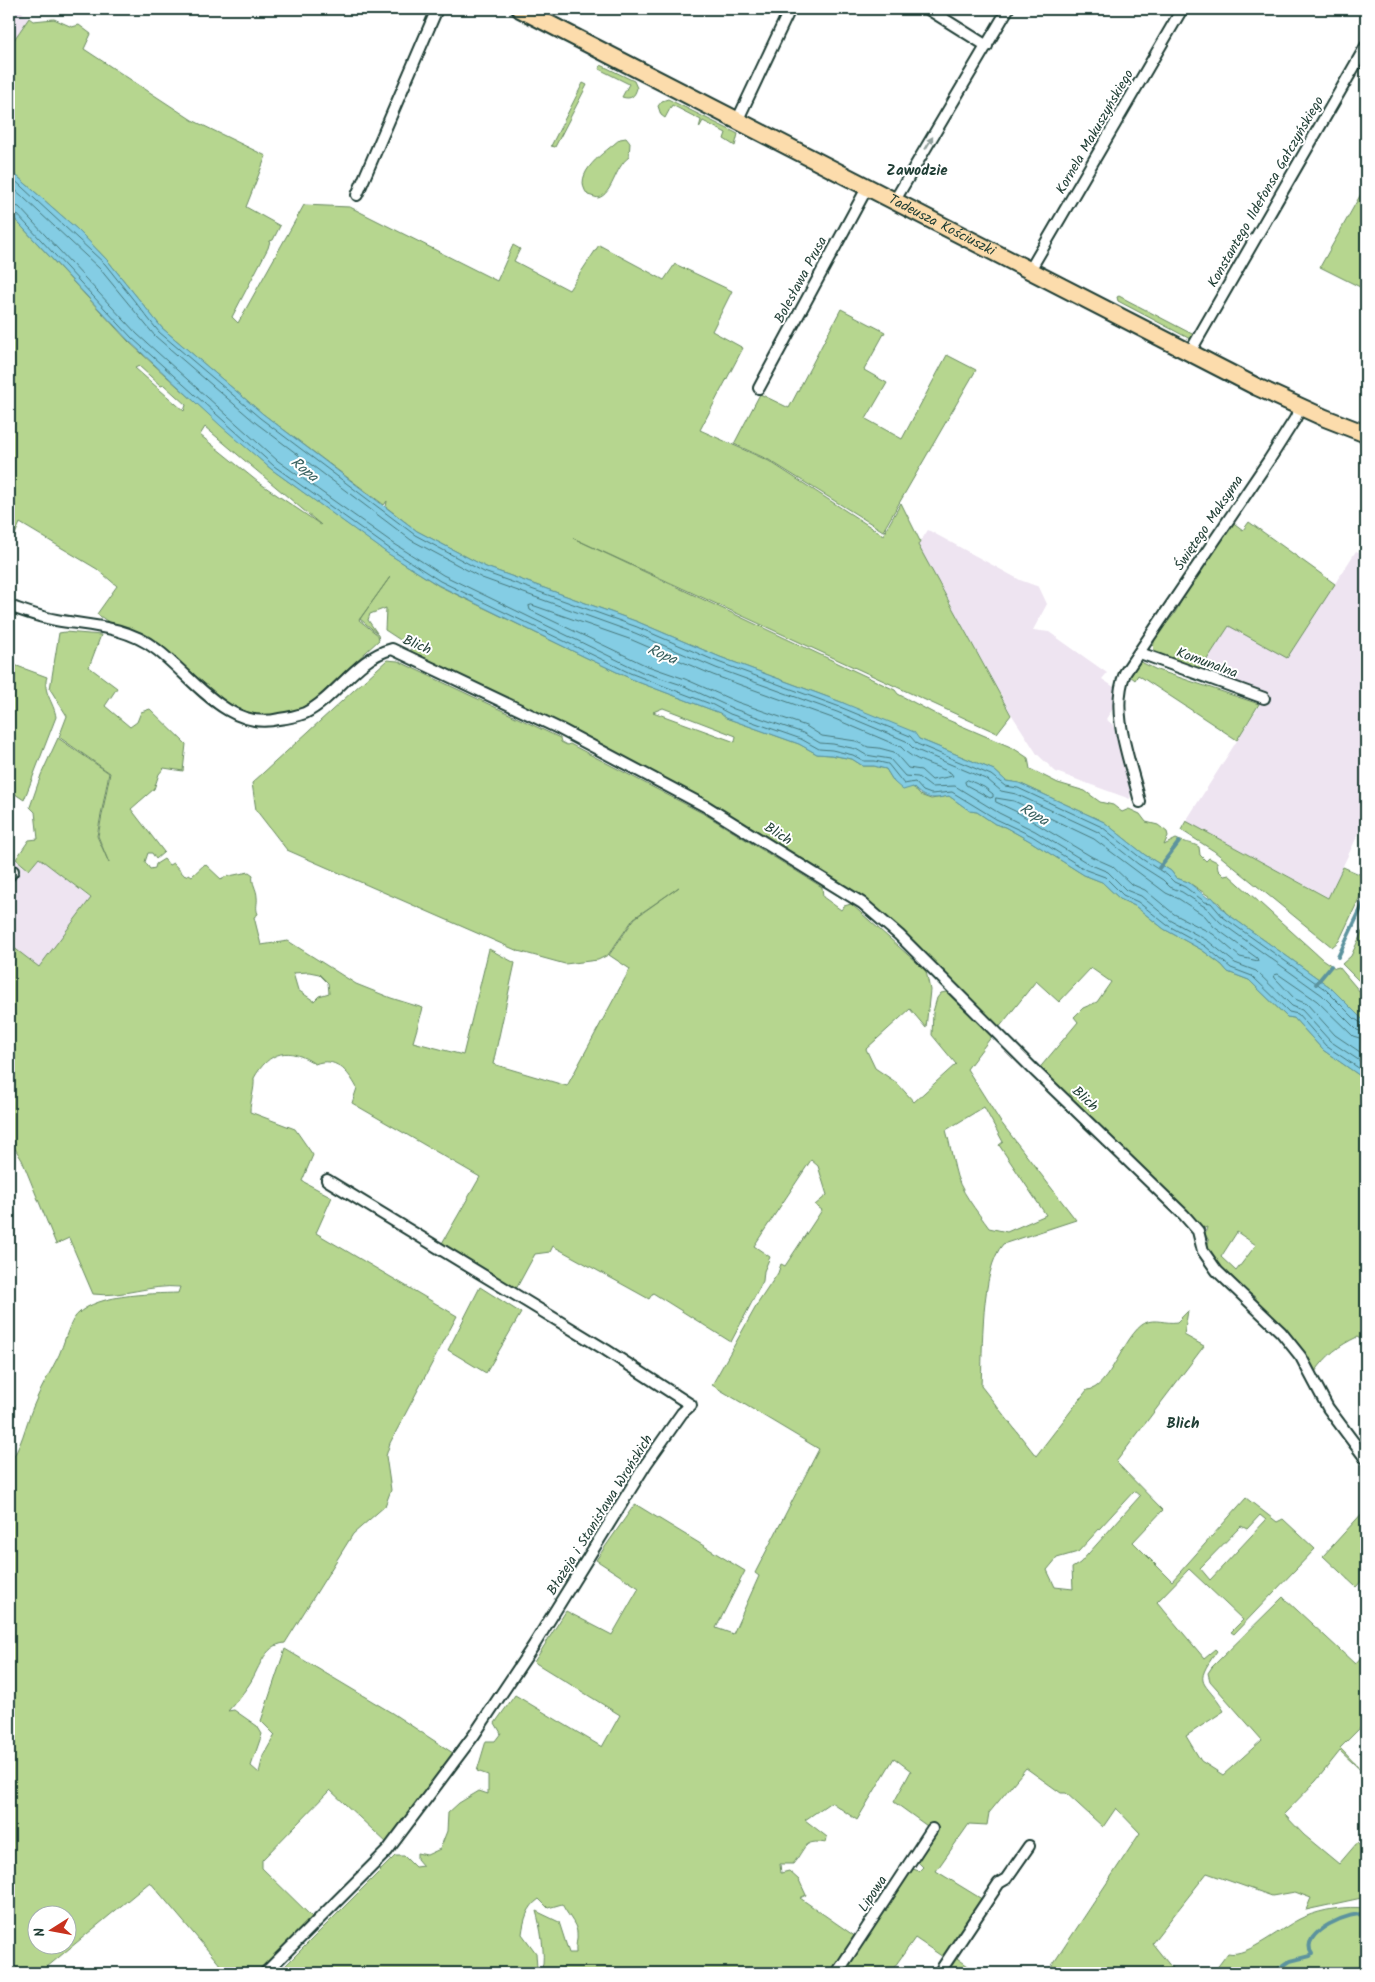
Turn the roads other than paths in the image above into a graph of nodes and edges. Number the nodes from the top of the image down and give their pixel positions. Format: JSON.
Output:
{"nodes":[{"id":1,"x":437,"y":9,"type":"edge"},
{"id":2,"x":520,"y":9,"type":"edge"},
{"id":3,"x":790,"y":9,"type":"edge"},
{"id":4,"x":928,"y":9,"type":"edge"},
{"id":5,"x":1008,"y":9,"type":"edge"},
{"id":6,"x":1182,"y":9,"type":"edge"},
{"id":7,"x":987,"y":46,"type":"junction"},
{"id":8,"x":1366,"y":46,"type":"edge"},
{"id":9,"x":738,"y":119,"type":"junction"},
{"id":10,"x":868,"y":186,"type":"junction"},
{"id":11,"x":357,"y":195,"type":"dead end"},
{"id":12,"x":895,"y":200,"type":"junction"},
{"id":13,"x":1030,"y":270,"type":"junction"},
{"id":14,"x":1190,"y":352,"type":"junction"},
{"id":15,"x":759,"y":388,"type":"dead end"},
{"id":16,"x":1300,"y":408,"type":"junction"},
{"id":17,"x":1366,"y":434,"type":"edge"},
{"id":18,"x":9,"y":606,"type":"edge"},
{"id":19,"x":1140,"y":653,"type":"junction"},
{"id":20,"x":1264,"y":698,"type":"dead end"},
{"id":21,"x":1140,"y":802,"type":"dead end"},
{"id":22,"x":327,"y":1180,"type":"dead end"},
{"id":23,"x":1366,"y":1459,"type":"edge"},
{"id":24,"x":932,"y":1830,"type":"dead end"},
{"id":25,"x":1029,"y":1846,"type":"dead end"},
{"id":26,"x":265,"y":1973,"type":"edge"},
{"id":27,"x":837,"y":1973,"type":"edge"},
{"id":28,"x":939,"y":1973,"type":"edge"}],
"edges":[{"from":1,"to":11,"type":"street"},
{"from":2,"to":9,"type":"main road","name":"Tadeusza Kościuszki"},
{"from":3,"to":9,"type":"street"},
{"from":4,"to":7,"type":"street"},
{"from":5,"to":7,"type":"street"},
{"from":6,"to":13,"type":"street","name":"Kornela Makuszyńskiego"},
{"from":12,"to":7,"type":"street","one_way":true},
{"from":8,"to":14,"type":"street","name":"Konstantego Ildefonsa Gałczyńskiego"},
{"from":9,"to":10,"type":"main road","name":"Tadeusza Kościuszki"},
{"from":10,"to":12,"type":"main road","name":"Tadeusza Kościuszki"},
{"from":10,"to":15,"type":"street","name":"Bolesława Prusa"},
{"from":12,"to":13,"type":"main road","name":"Tadeusza Kościuszki"},
{"from":13,"to":14,"type":"main road","name":"Tadeusza Kościuszki"},
{"from":14,"to":16,"type":"main road","name":"Tadeusza Kościuszki"},
{"from":16,"to":17,"type":"main road","name":"Tadeusza Kościuszki"},
{"from":16,"to":19,"type":"street","name":"Świętego Maksyma"},
{"from":18,"to":23,"type":"street","name":"Blich"},
{"from":19,"to":20,"type":"street","name":"Komunalna"},
{"from":19,"to":21,"type":"street","name":"Świętego Maksyma"},
{"from":22,"to":26,"type":"street","name":"Błażeja i Stanisława Wrońskich"},
{"from":24,"to":27,"type":"street","name":"Lipowa"},
{"from":25,"to":28,"type":"street"}]}
